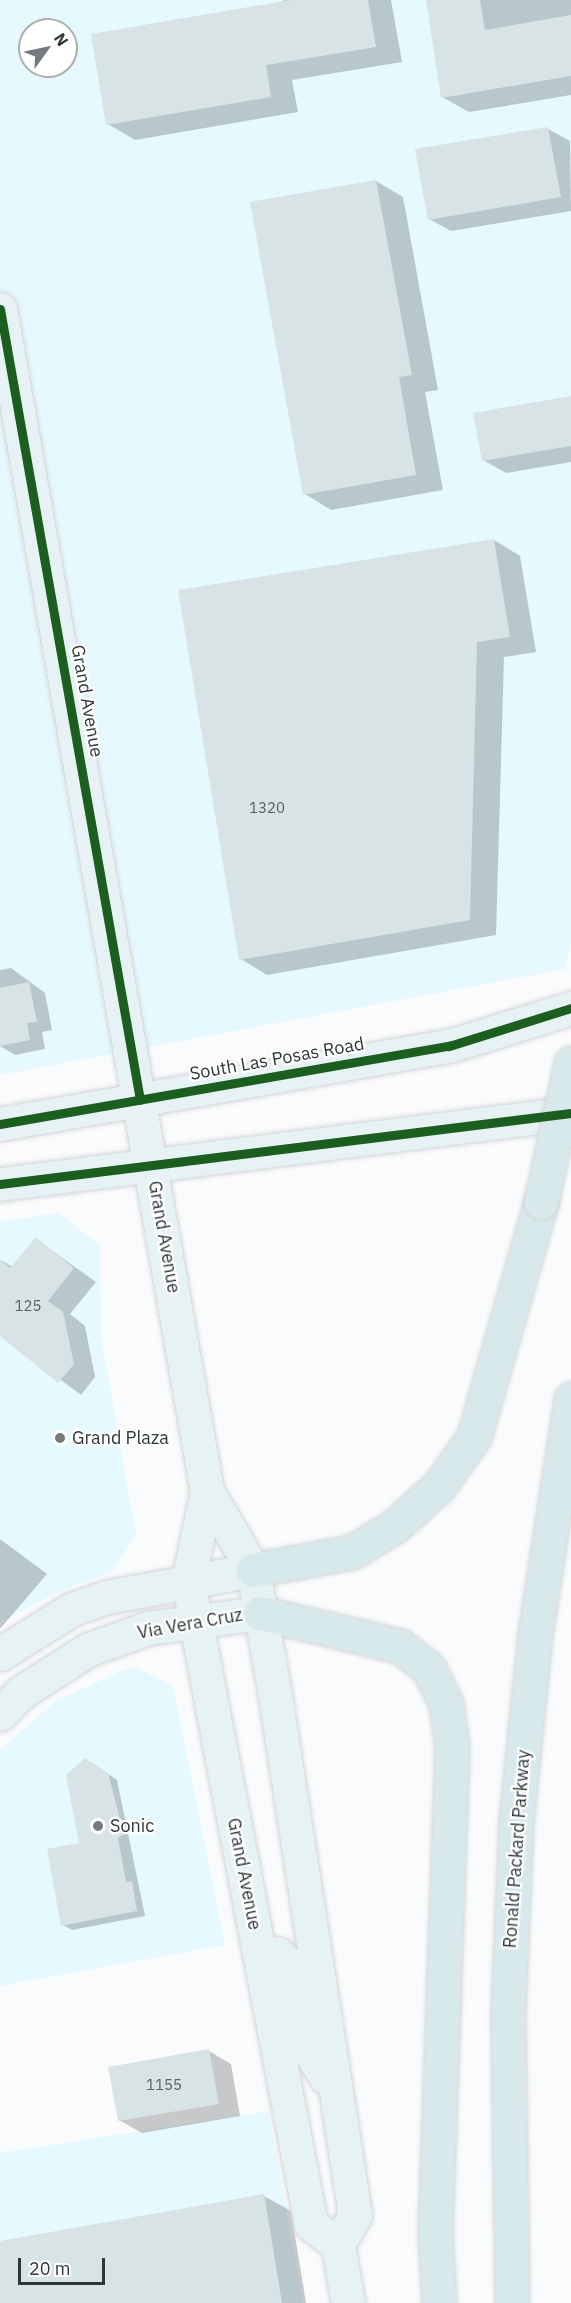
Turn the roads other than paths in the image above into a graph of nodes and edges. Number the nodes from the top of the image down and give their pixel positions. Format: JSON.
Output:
{"nodes":[{"id":1,"x":0,"y":309,"type":"edge"},
{"id":2,"x":564,"y":1009,"type":"edge"},
{"id":3,"x":571,"y":1063,"type":"edge"},
{"id":4,"x":140,"y":1100,"type":"junction"},
{"id":5,"x":571,"y":1113,"type":"edge"},
{"id":6,"x":0,"y":1124,"type":"edge"},
{"id":7,"x":152,"y":1167,"type":"junction"},
{"id":8,"x":0,"y":1184,"type":"edge"},
{"id":9,"x":571,"y":1399,"type":"edge"},
{"id":10,"x":207,"y":1491,"type":"junction"},
{"id":11,"x":253,"y":1570,"type":"junction"},
{"id":12,"x":188,"y":1581,"type":"junction"},
{"id":13,"x":260,"y":1613,"type":"junction"},
{"id":14,"x":195,"y":1620,"type":"junction"},
{"id":15,"x":0,"y":1654,"type":"edge"},
{"id":16,"x":0,"y":1714,"type":"edge"},
{"id":17,"x":259,"y":1953,"type":"junction"},
{"id":18,"x":338,"y":2096,"type":"junction"},
{"id":19,"x":338,"y":2245,"type":"junction"},
{"id":20,"x":348,"y":2303,"type":"edge"},
{"id":21,"x":440,"y":2303,"type":"edge"},
{"id":22,"x":512,"y":2303,"type":"edge"}],
"edges":[{"from":1,"to":4,"type":"main road","name":"Grand Avenue"},
{"from":2,"to":4,"type":"main road","name":"South Las Posas Road"},
{"from":3,"to":11,"type":"highway","bridge":true},
{"from":4,"to":6,"type":"main road","name":"South Las Posas Road"},
{"from":4,"to":7,"type":"main road","name":"Grand Avenue"},
{"from":5,"to":7,"type":"main road"},
{"from":7,"to":8,"type":"main road"},
{"from":7,"to":10,"type":"main road","name":"Grand Avenue"},
{"from":9,"to":22,"type":"highway","name":"Ronald Packard Parkway"},
{"from":10,"to":11,"type":"main road","name":"Grand Avenue"},
{"from":10,"to":12,"type":"main road","name":"Grand Avenue"},
{"from":11,"to":12,"type":"main road"},
{"from":11,"to":13,"type":"main road","name":"Grand Avenue"},
{"from":12,"to":14,"type":"main road","name":"Grand Avenue"},
{"from":12,"to":15,"type":"main road"},
{"from":13,"to":14,"type":"main road","name":"Via Vera Cruz"},
{"from":13,"to":18,"type":"main road","name":"Grand Avenue"},
{"from":13,"to":21,"type":"highway"},
{"from":14,"to":16,"type":"main road","name":"Via Vera Cruz"},
{"from":14,"to":17,"type":"main road","name":"Grand Avenue"},
{"from":17,"to":18,"type":"main road"},
{"from":17,"to":19,"type":"main road","name":"Grand Avenue"},
{"from":18,"to":19,"type":"main road","name":"Grand Avenue"},
{"from":19,"to":20,"type":"main road"}]}
